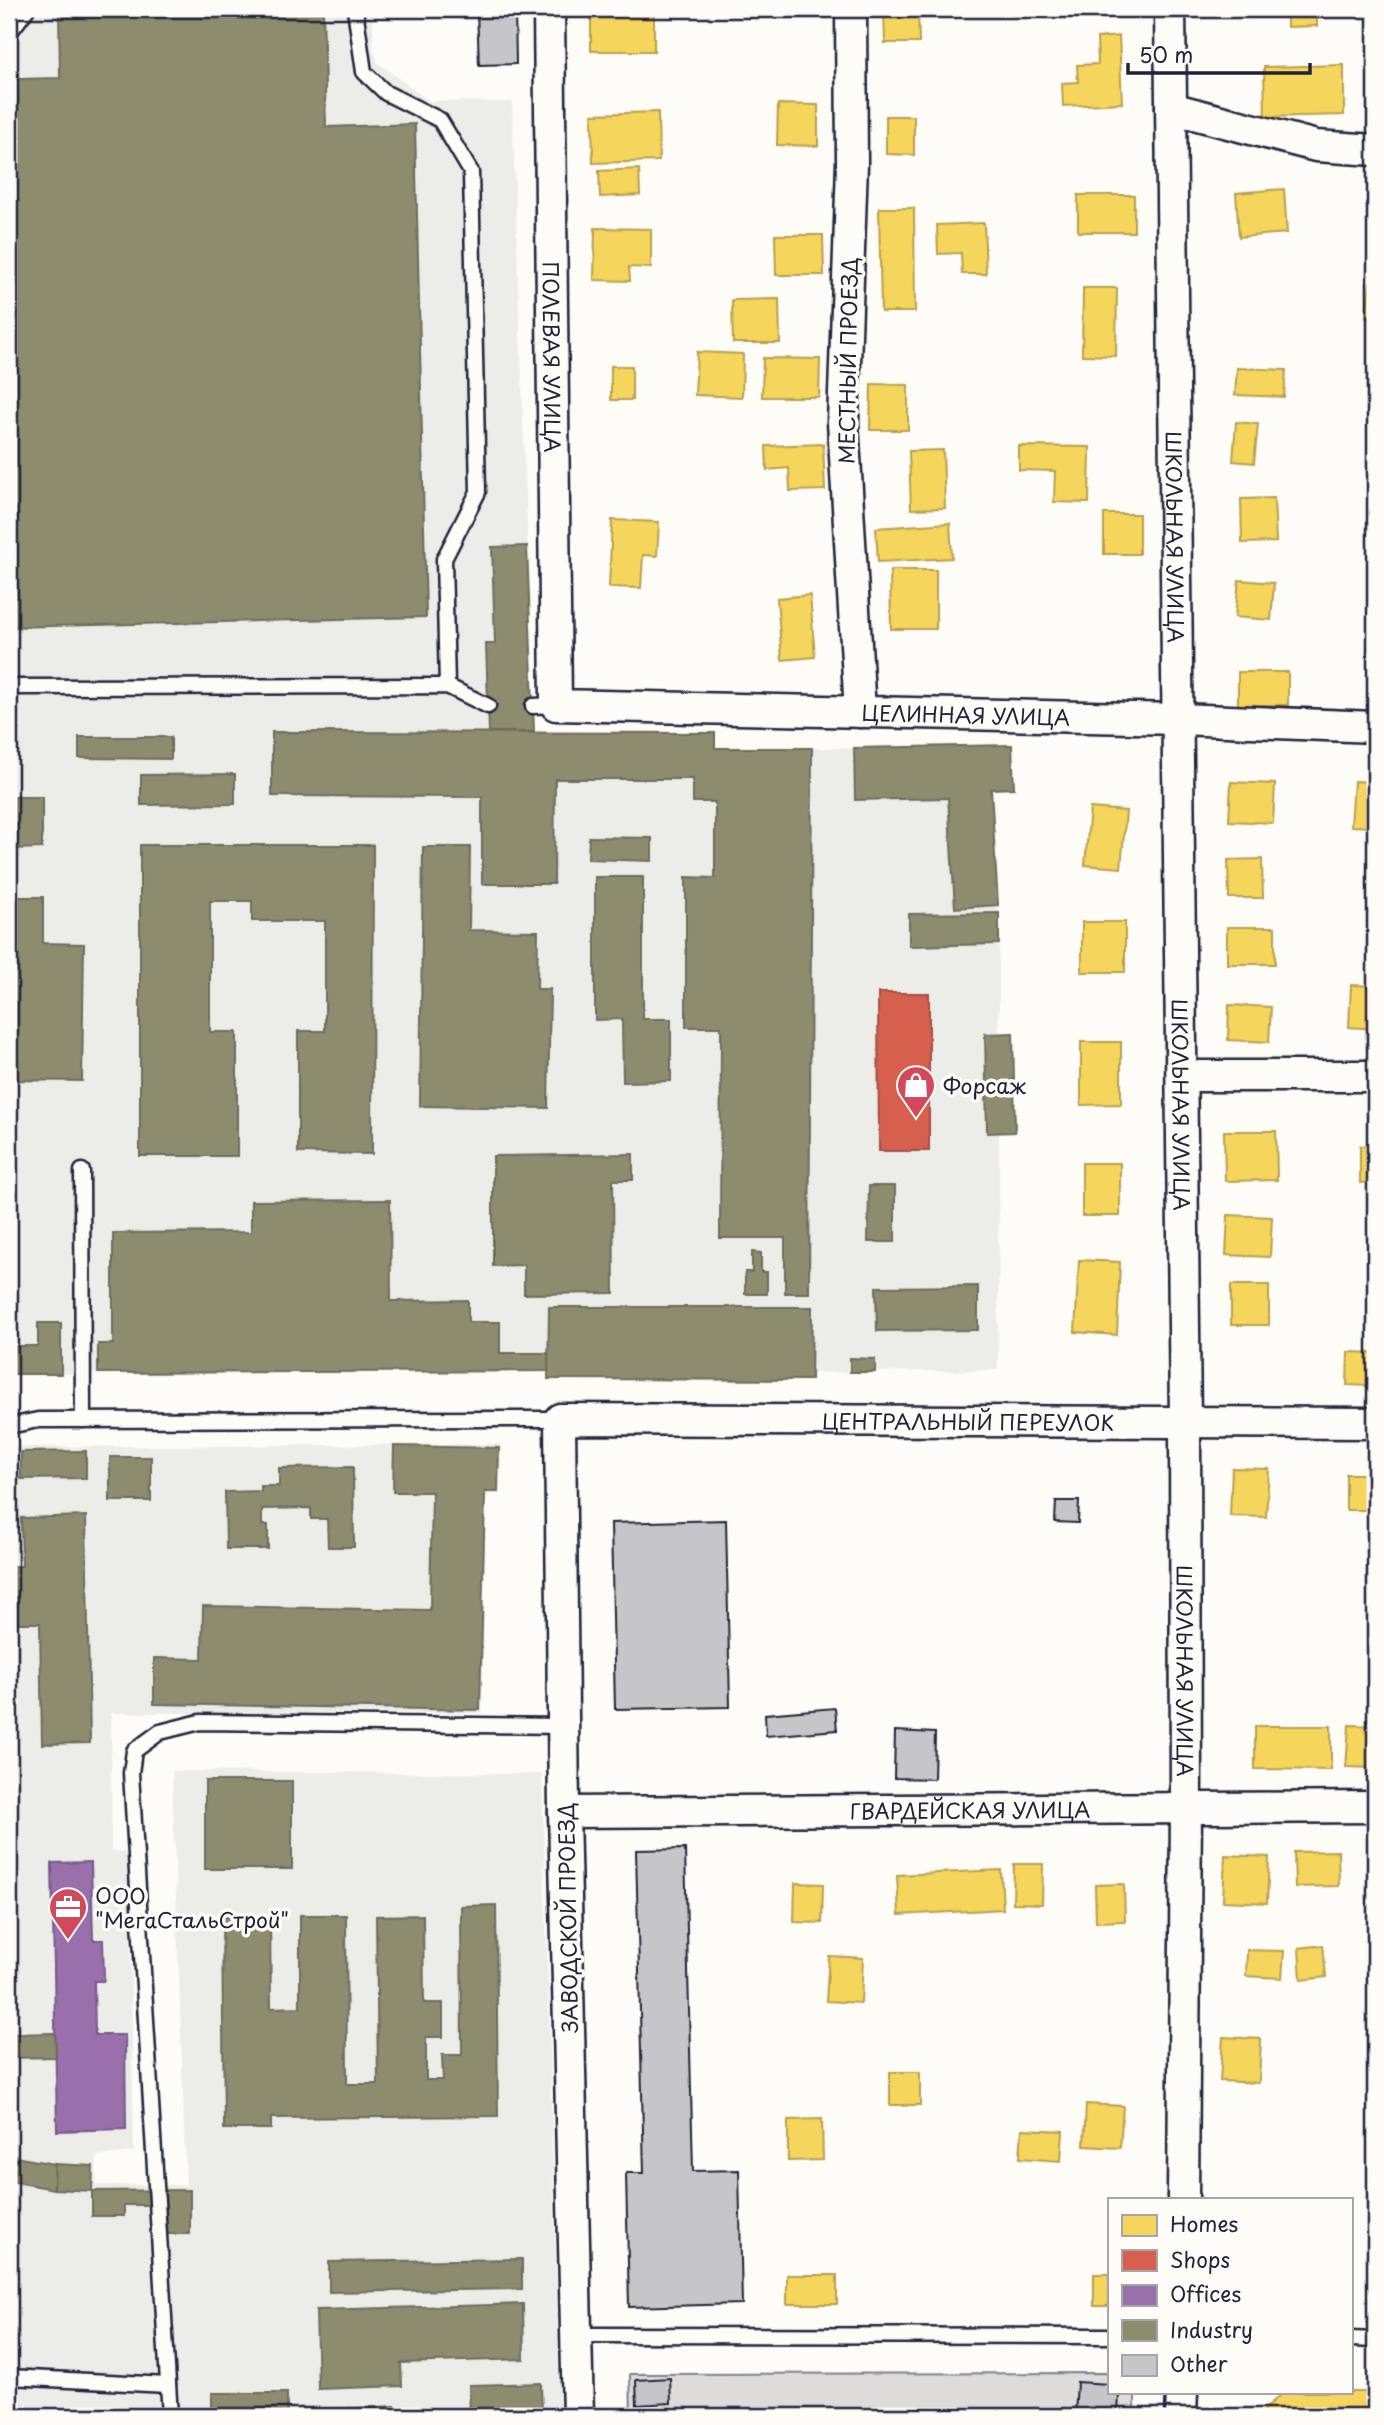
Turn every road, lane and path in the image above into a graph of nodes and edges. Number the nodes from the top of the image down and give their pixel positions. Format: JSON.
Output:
{"nodes":[{"id":1,"x":27,"y":9,"type":"edge"},
{"id":2,"x":355,"y":9,"type":"edge"},
{"id":3,"x":548,"y":9,"type":"edge"},
{"id":4,"x":850,"y":9,"type":"edge"},
{"id":5,"x":1170,"y":9,"type":"edge"},
{"id":6,"x":9,"y":33,"type":"edge"},
{"id":7,"x":1171,"y":108,"type":"junction"},
{"id":8,"x":1375,"y":150,"type":"edge"},
{"id":9,"x":447,"y":686,"type":"junction"},
{"id":10,"x":9,"y":687,"type":"edge"},
{"id":11,"x":545,"y":705,"type":"joint"},
{"id":12,"x":488,"y":706,"type":"dead end"},
{"id":13,"x":860,"y":712,"type":"junction"},
{"id":14,"x":1179,"y":719,"type":"junction"},
{"id":15,"x":1375,"y":727,"type":"edge"},
{"id":16,"x":1182,"y":1076,"type":"junction"},
{"id":17,"x":1375,"y":1076,"type":"edge"},
{"id":18,"x":82,"y":1171,"type":"dead end"},
{"id":19,"x":560,"y":1419,"type":"junction"},
{"id":20,"x":83,"y":1420,"type":"junction"},
{"id":21,"x":1185,"y":1422,"type":"junction"},
{"id":22,"x":1375,"y":1423,"type":"edge"},
{"id":23,"x":9,"y":1426,"type":"edge"},
{"id":24,"x":563,"y":1726,"type":"junction"},
{"id":25,"x":1375,"y":1807,"type":"edge"},
{"id":26,"x":1186,"y":1808,"type":"junction"},
{"id":27,"x":564,"y":1812,"type":"junction"},
{"id":28,"x":1183,"y":2198,"type":"edge"},
{"id":29,"x":576,"y":2335,"type":"junction"},
{"id":30,"x":1108,"y":2336,"type":"edge"},
{"id":31,"x":1352,"y":2339,"type":"edge"},
{"id":32,"x":1375,"y":2340,"type":"edge"},
{"id":33,"x":9,"y":2377,"type":"edge"},
{"id":34,"x":168,"y":2385,"type":"junction"},
{"id":35,"x":1182,"y":2394,"type":"edge"},
{"id":36,"x":170,"y":2416,"type":"edge"},
{"id":37,"x":578,"y":2416,"type":"edge"},
{"id":38,"x":1181,"y":2416,"type":"edge"}],
"edges":[{"from":1,"to":6,"type":"lane"},
{"from":2,"to":9,"type":"lane"},
{"from":3,"to":11,"type":"street","name":"ПОЛЕВАЯ УЛИЦА"},
{"from":4,"to":13,"type":"street","name":"МЕСТНЫЙ ПРОЕЗД"},
{"from":5,"to":7,"type":"street","name":"ШКОЛЬНАЯ УЛИЦА"},
{"from":7,"to":8,"type":"street"},
{"from":7,"to":14,"type":"street","name":"ШКОЛЬНАЯ УЛИЦА"},
{"from":9,"to":10,"type":"lane"},
{"from":9,"to":12,"type":"lane"},
{"from":11,"to":13,"type":"street","name":"ЦЕЛИННАЯ УЛИЦА"},
{"from":13,"to":14,"type":"street","name":"ЦЕЛИННАЯ УЛИЦА"},
{"from":14,"to":15,"type":"street","name":"ЦЕЛИННАЯ УЛИЦА"},
{"from":14,"to":16,"type":"street","name":"ШКОЛЬНАЯ УЛИЦА"},
{"from":16,"to":17,"type":"street"},
{"from":16,"to":21,"type":"street","name":"ШКОЛЬНАЯ УЛИЦА"},
{"from":18,"to":20,"type":"lane"},
{"from":19,"to":20,"type":"lane"},
{"from":19,"to":21,"type":"street","name":"ЦЕНТРАЛЬНЫЙ ПЕРЕУЛОК"},
{"from":19,"to":24,"type":"street","name":"ЗАВОДСКОЙ ПРОЕЗД"},
{"from":20,"to":23,"type":"lane"},
{"from":21,"to":22,"type":"street","name":"ЦЕНТРАЛЬНЫЙ ПЕРЕУЛОК"},
{"from":21,"to":26,"type":"street","name":"ШКОЛЬНАЯ УЛИЦА"},
{"from":24,"to":27,"type":"street","name":"ЗАВОДСКОЙ ПРОЕЗД"},
{"from":24,"to":34,"type":"lane"},
{"from":25,"to":26,"type":"street","name":"ГВАРДЕЙСКАЯ УЛИЦА"},
{"from":26,"to":27,"type":"street","name":"ГВАРДЕЙСКАЯ УЛИЦА"},
{"from":26,"to":28,"type":"street","name":"ШКОЛЬНАЯ УЛИЦА"},
{"from":27,"to":29,"type":"street","name":"ЗАВОДСКОЙ ПРОЕЗД"},
{"from":29,"to":30,"type":"lane"},
{"from":29,"to":37,"type":"street","name":"ЗАВОДСКОЙ ПРОЕЗД"},
{"from":31,"to":32,"type":"lane"},
{"from":33,"to":34,"type":"lane"},
{"from":34,"to":36,"type":"lane"},
{"from":35,"to":38,"type":"street"}]}
